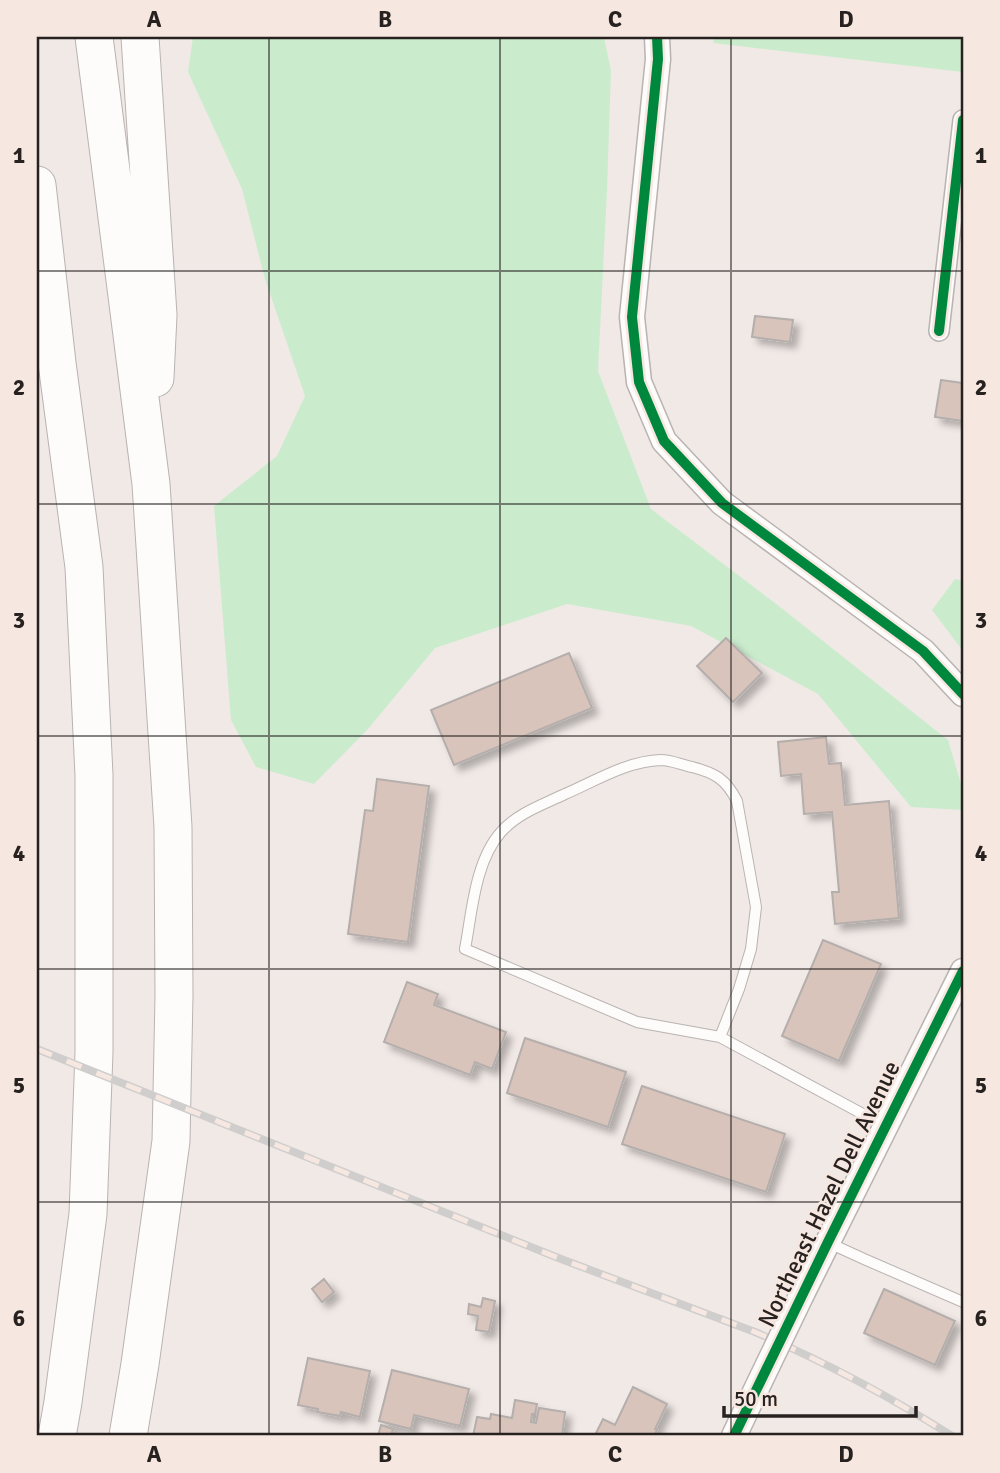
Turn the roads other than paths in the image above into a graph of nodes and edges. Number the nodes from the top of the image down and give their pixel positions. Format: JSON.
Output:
{"nodes":[{"id":1,"x":94,"y":37,"type":"edge"},
{"id":2,"x":140,"y":37,"type":"edge"},
{"id":3,"x":657,"y":37,"type":"edge"},
{"id":4,"x":963,"y":120,"type":"edge"},
{"id":5,"x":37,"y":186,"type":"edge"},
{"id":6,"x":939,"y":331,"type":"dead end"},
{"id":7,"x":37,"y":396,"type":"edge"},
{"id":8,"x":151,"y":484,"type":"junction"},
{"id":9,"x":84,"y":567,"type":"junction"},
{"id":10,"x":963,"y":694,"type":"edge"},
{"id":11,"x":963,"y":971,"type":"edge"},
{"id":12,"x":720,"y":1037,"type":"junction"},
{"id":13,"x":885,"y":1126,"type":"junction"},
{"id":14,"x":828,"y":1242,"type":"junction"},
{"id":15,"x":963,"y":1302,"type":"edge"},
{"id":16,"x":57,"y":1436,"type":"edge"},
{"id":17,"x":128,"y":1436,"type":"edge"},
{"id":18,"x":734,"y":1436,"type":"edge"}],
"edges":[{"from":1,"to":8,"type":"highway"},
{"from":2,"to":8,"type":"highway"},
{"from":3,"to":10,"type":"street"},
{"from":4,"to":6,"type":"street"},
{"from":5,"to":9,"type":"highway"},
{"from":7,"to":9,"type":"highway"},
{"from":8,"to":17,"type":"highway"},
{"from":9,"to":16,"type":"highway"},
{"from":11,"to":13,"type":"street","name":"Northeast Hazel Dell Avenue"},
{"from":12,"to":12,"type":"lane"},
{"from":12,"to":13,"type":"lane"},
{"from":13,"to":14,"type":"street","name":"Northeast Hazel Dell Avenue"},
{"from":14,"to":15,"type":"lane"},
{"from":14,"to":18,"type":"street","name":"Northeast Hazel Dell Avenue","bridge":true}]}
